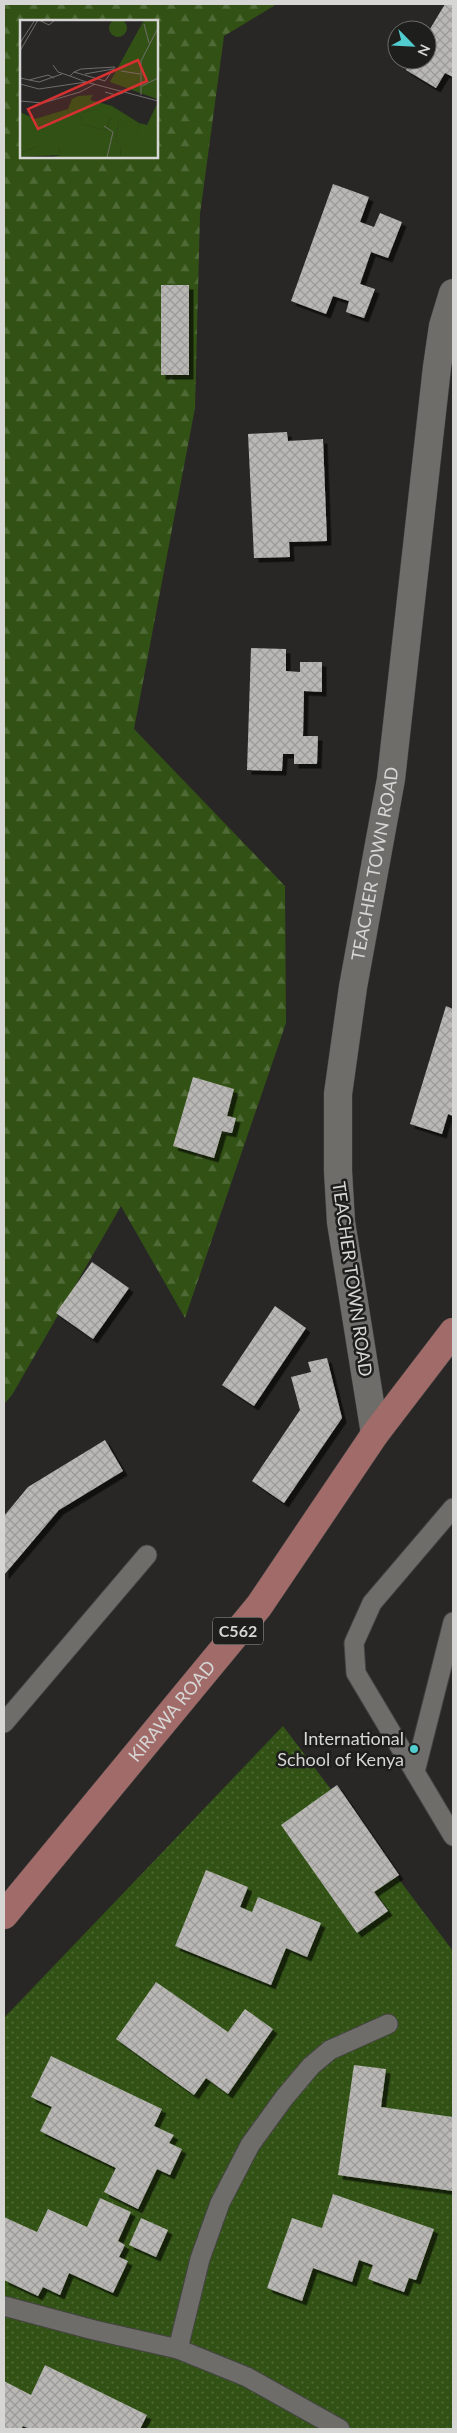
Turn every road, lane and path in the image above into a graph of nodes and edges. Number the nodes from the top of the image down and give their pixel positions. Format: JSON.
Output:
{"nodes":[{"id":1,"x":453,"y":293,"type":"edge"},
{"id":2,"x":453,"y":1332,"type":"edge"},
{"id":3,"x":374,"y":1434,"type":"junction"},
{"id":4,"x":453,"y":1508,"type":"edge"},
{"id":5,"x":146,"y":1555,"type":"dead end"},
{"id":6,"x":453,"y":1622,"type":"edge"},
{"id":7,"x":4,"y":1723,"type":"edge"},
{"id":8,"x":415,"y":1772,"type":"junction"},
{"id":9,"x":453,"y":1836,"type":"edge"},
{"id":10,"x":4,"y":1915,"type":"edge"},
{"id":11,"x":388,"y":2024,"type":"dead end"},
{"id":12,"x":4,"y":2306,"type":"edge"},
{"id":13,"x":178,"y":2349,"type":"junction"},
{"id":14,"x":340,"y":2429,"type":"edge"}],
"edges":[{"from":1,"to":3,"type":"street","name":"TEACHER TOWN ROAD"},
{"from":2,"to":3,"type":"main road","name":"KIRAWA ROAD","number":"C562"},
{"from":3,"to":10,"type":"main road","name":"KIRAWA ROAD","number":"C562"},
{"from":4,"to":8,"type":"lane"},
{"from":5,"to":7,"type":"lane"},
{"from":6,"to":8,"type":"lane"},
{"from":8,"to":9,"type":"lane"},
{"from":11,"to":13,"type":"lane"},
{"from":12,"to":13,"type":"lane"},
{"from":13,"to":14,"type":"lane"}]}
